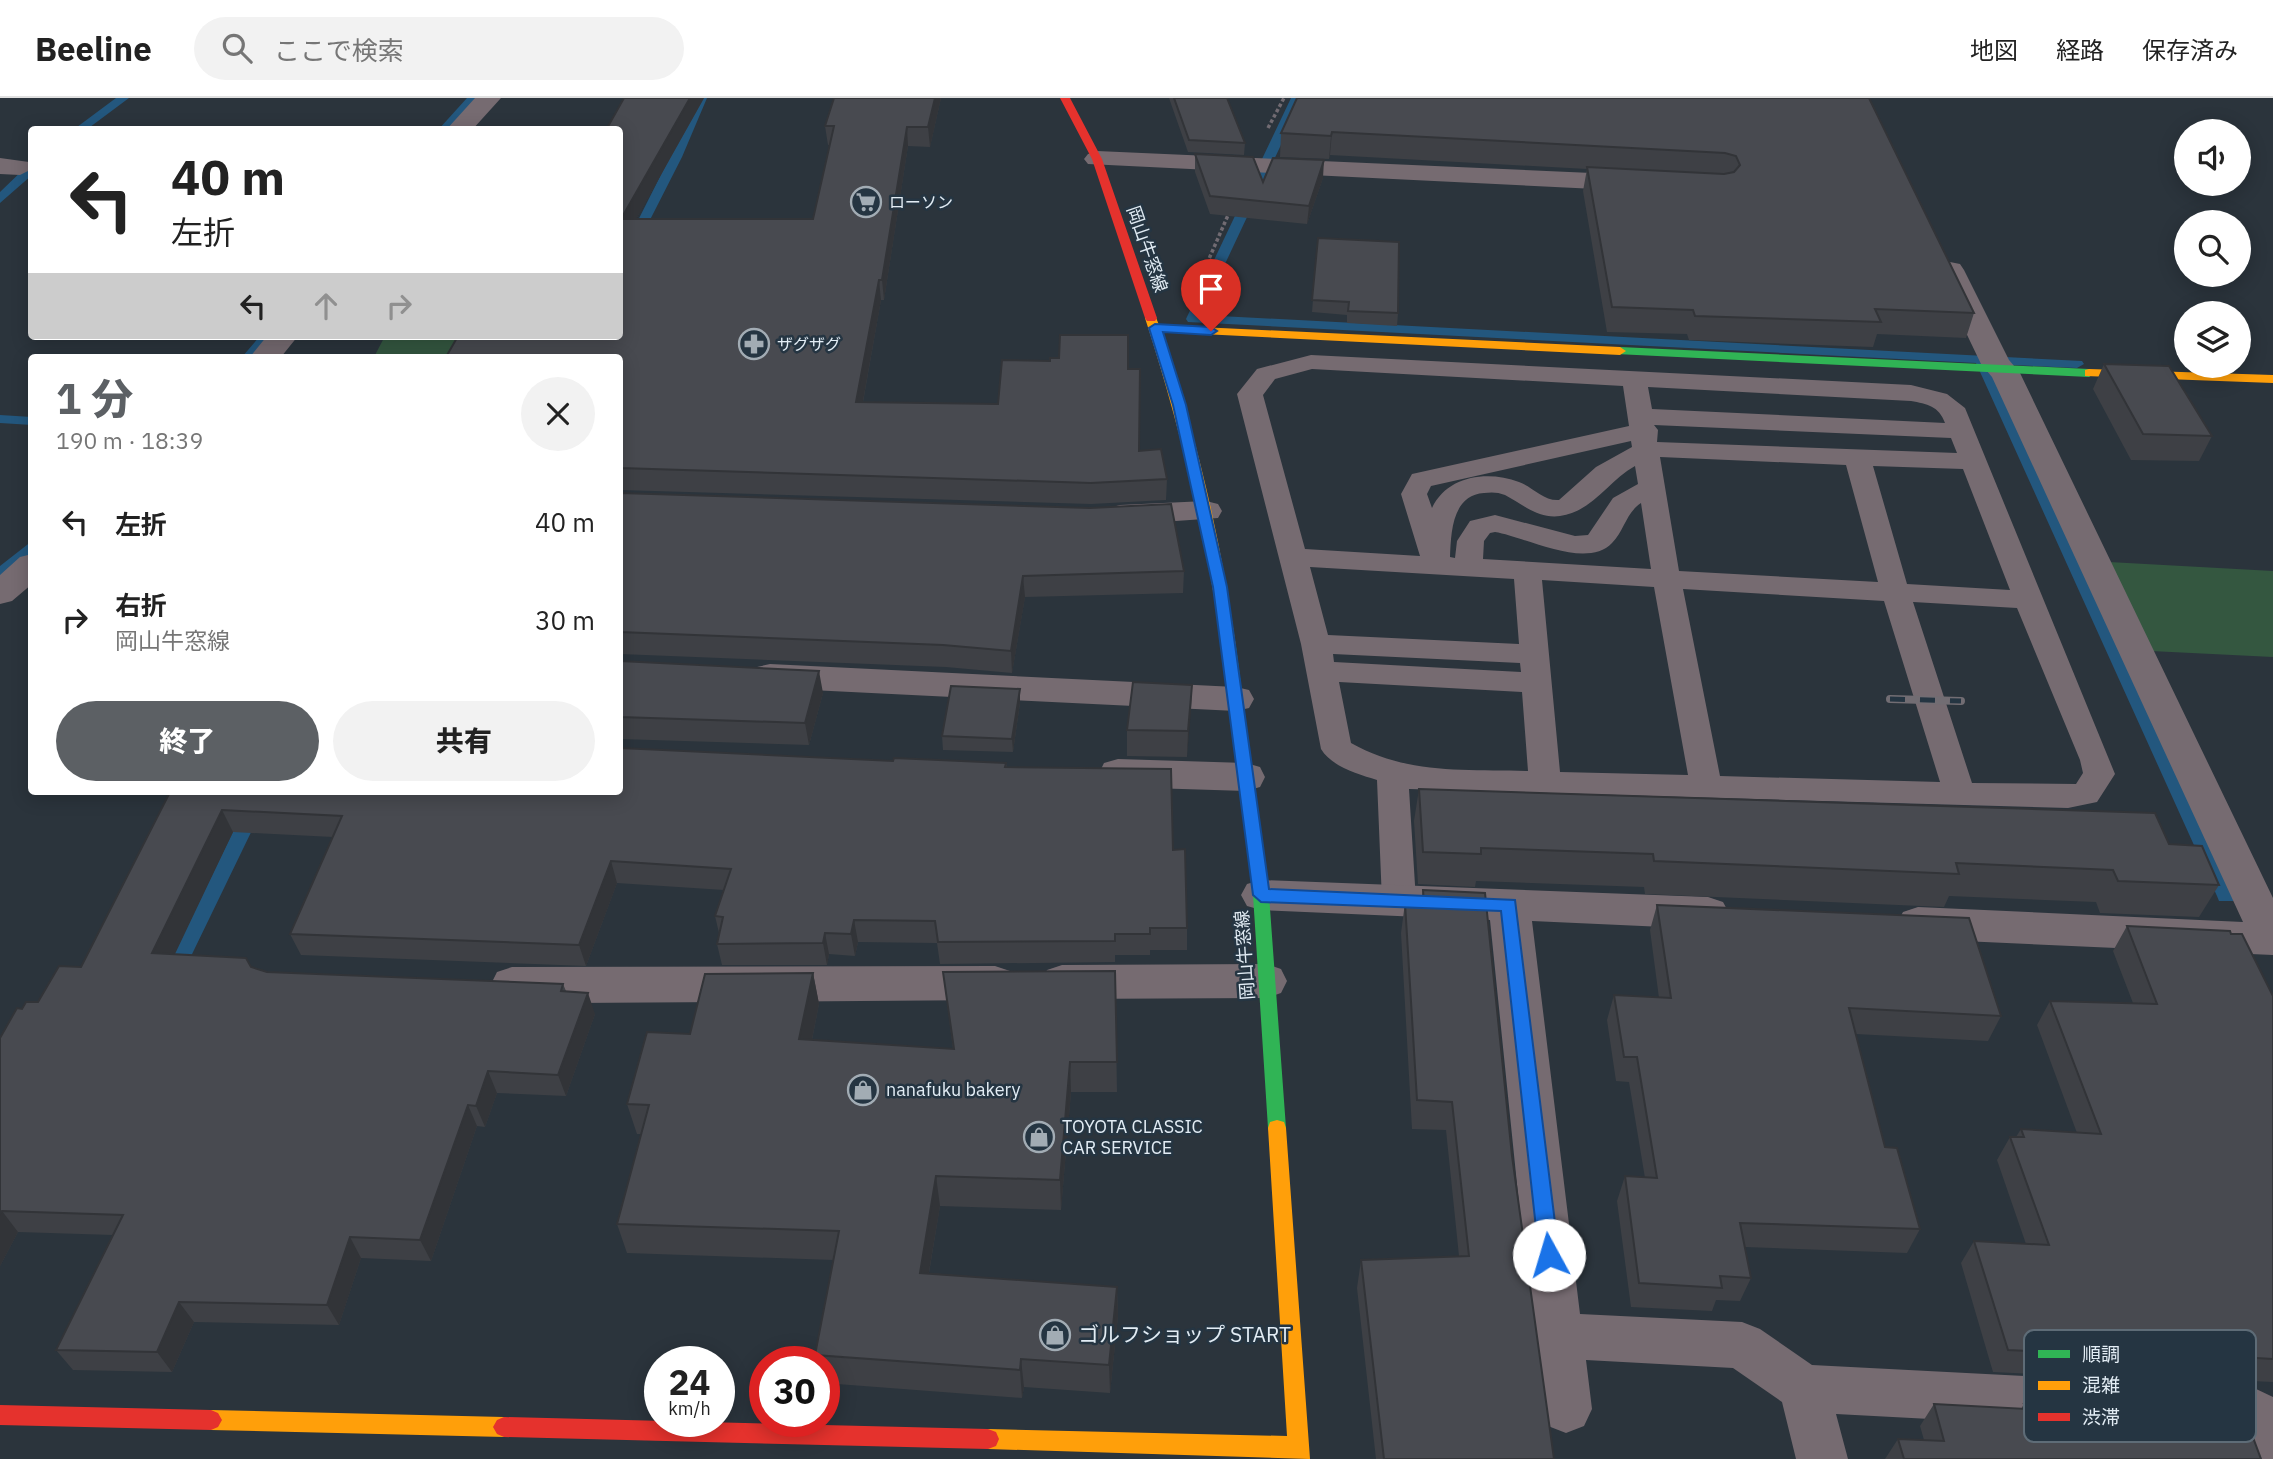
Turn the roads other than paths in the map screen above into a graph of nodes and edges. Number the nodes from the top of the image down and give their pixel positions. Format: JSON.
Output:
{"nodes":[{"id":1,"x":489,"y":98,"type":"edge"},
{"id":2,"x":1065,"y":98,"type":"edge"},
{"id":3,"x":462,"y":126,"type":"edge"},
{"id":4,"x":1097,"y":159,"type":"junction"},
{"id":5,"x":1664,"y":184,"type":"edge"},
{"id":6,"x":1939,"y":247,"type":"edge"},
{"id":7,"x":1155,"y":328,"type":"junction"},
{"id":8,"x":280,"y":340,"type":"edge"},
{"id":9,"x":268,"y":354,"type":"edge"},
{"id":10,"x":1992,"y":366,"type":"junction"},
{"id":11,"x":1634,"y":378,"type":"junction"},
{"id":12,"x":2273,"y":379,"type":"edge"},
{"id":13,"x":1962,"y":431,"type":"junction"},
{"id":14,"x":1645,"y":432,"type":"junction"},
{"id":15,"x":1858,"y":459,"type":"junction"},
{"id":16,"x":1976,"y":462,"type":"junction"},
{"id":17,"x":1652,"y":487,"type":"junction"},
{"id":18,"x":1206,"y":511,"type":"junction"},
{"id":19,"x":1091,"y":517,"type":"edge"},
{"id":20,"x":1295,"y":557,"type":"junction"},
{"id":21,"x":1435,"y":565,"type":"junction"},
{"id":22,"x":1468,"y":567,"type":"junction"},
{"id":23,"x":28,"y":568,"type":"edge"},
{"id":24,"x":1527,"y":570,"type":"junction"},
{"id":25,"x":1667,"y":581,"type":"junction"},
{"id":26,"x":1895,"y":591,"type":"junction"},
{"id":27,"x":0,"y":593,"type":"edge"},
{"id":28,"x":2028,"y":600,"type":"junction"},
{"id":29,"x":1318,"y":657,"type":"junction"},
{"id":30,"x":1536,"y":668,"type":"junction"},
{"id":31,"x":743,"y":674,"type":"edge"},
{"id":32,"x":1236,"y":699,"type":"junction"},
{"id":33,"x":1079,"y":771,"type":"edge"},
{"id":34,"x":1392,"y":773,"type":"junction"},
{"id":35,"x":1246,"y":777,"type":"junction"},
{"id":36,"x":1545,"y":783,"type":"junction"},
{"id":37,"x":1706,"y":787,"type":"junction"},
{"id":38,"x":1960,"y":794,"type":"junction"},
{"id":39,"x":1261,"y":895,"type":"junction"},
{"id":40,"x":1399,"y":901,"type":"junction"},
{"id":41,"x":1509,"y":904,"type":"junction"},
{"id":42,"x":1745,"y":915,"type":"edge"},
{"id":43,"x":1884,"y":921,"type":"edge"},
{"id":44,"x":2273,"y":939,"type":"edge"},
{"id":45,"x":1266,"y":981,"type":"junction"},
{"id":46,"x":478,"y":982,"type":"edge"},
{"id":47,"x":1558,"y":1336,"type":"junction"},
{"id":48,"x":1804,"y":1388,"type":"junction"},
{"id":49,"x":2024,"y":1400,"type":"edge"},
{"id":50,"x":1566,"y":1409,"type":"dead end"},
{"id":51,"x":0,"y":1415,"type":"edge"},
{"id":52,"x":2256,"y":1418,"type":"edge"},
{"id":53,"x":1298,"y":1453,"type":"edge"},
{"id":54,"x":1822,"y":1459,"type":"edge"},
{"id":55,"x":2270,"y":1459,"type":"edge"}],
"edges":[{"from":1,"to":3,"type":"street"},
{"from":2,"to":4,"type":"street","name":"岡山牛窓線"},
{"from":4,"to":5,"type":"street"},
{"from":4,"to":7,"type":"street","name":"岡山牛窓線"},
{"from":6,"to":10,"type":"street"},
{"from":7,"to":10,"type":"street"},
{"from":7,"to":18,"type":"street","name":"岡山牛窓線"},
{"from":8,"to":9,"type":"street"},
{"from":10,"to":12,"type":"street"},
{"from":10,"to":44,"type":"street"},
{"from":11,"to":13,"type":"lane"},
{"from":11,"to":14,"type":"lane"},
{"from":11,"to":20,"type":"lane"},
{"from":13,"to":14,"type":"lane"},
{"from":13,"to":16,"type":"lane"},
{"from":14,"to":15,"type":"lane"},
{"from":14,"to":17,"type":"lane"},
{"from":14,"to":21,"type":"lane"},
{"from":14,"to":21,"type":"lane"},
{"from":15,"to":16,"type":"lane"},
{"from":15,"to":26,"type":"lane"},
{"from":16,"to":28,"type":"lane"},
{"from":17,"to":22,"type":"lane"},
{"from":17,"to":25,"type":"lane"},
{"from":18,"to":19,"type":"street"},
{"from":18,"to":32,"type":"street","name":"岡山牛窓線"},
{"from":20,"to":21,"type":"lane"},
{"from":20,"to":29,"type":"lane"},
{"from":21,"to":22,"type":"lane"},
{"from":22,"to":24,"type":"lane"},
{"from":23,"to":27,"type":"street"},
{"from":24,"to":25,"type":"lane"},
{"from":24,"to":30,"type":"lane"},
{"from":25,"to":26,"type":"lane"},
{"from":25,"to":37,"type":"lane"},
{"from":26,"to":28,"type":"lane"},
{"from":26,"to":38,"type":"lane"},
{"from":28,"to":38,"type":"lane"},
{"from":29,"to":30,"type":"lane"},
{"from":29,"to":34,"type":"lane"},
{"from":30,"to":36,"type":"lane"},
{"from":31,"to":32,"type":"street"},
{"from":32,"to":35,"type":"street","name":"岡山牛窓線"},
{"from":33,"to":35,"type":"street"},
{"from":34,"to":36,"type":"lane"},
{"from":34,"to":40,"type":"lane"},
{"from":35,"to":39,"type":"street","name":"岡山牛窓線"},
{"from":36,"to":37,"type":"lane"},
{"from":37,"to":38,"type":"lane"},
{"from":39,"to":40,"type":"street"},
{"from":39,"to":45,"type":"street","name":"岡山牛窓線"},
{"from":40,"to":41,"type":"street"},
{"from":41,"to":42,"type":"street"},
{"from":41,"to":47,"type":"street"},
{"from":43,"to":44,"type":"street"},
{"from":45,"to":46,"type":"street"},
{"from":45,"to":53,"type":"street","name":"岡山牛窓線"},
{"from":47,"to":48,"type":"street"},
{"from":47,"to":50,"type":"street"},
{"from":48,"to":49,"type":"street"},
{"from":48,"to":54,"type":"street"},
{"from":51,"to":53,"type":"street"},
{"from":52,"to":55,"type":"street"}]}
